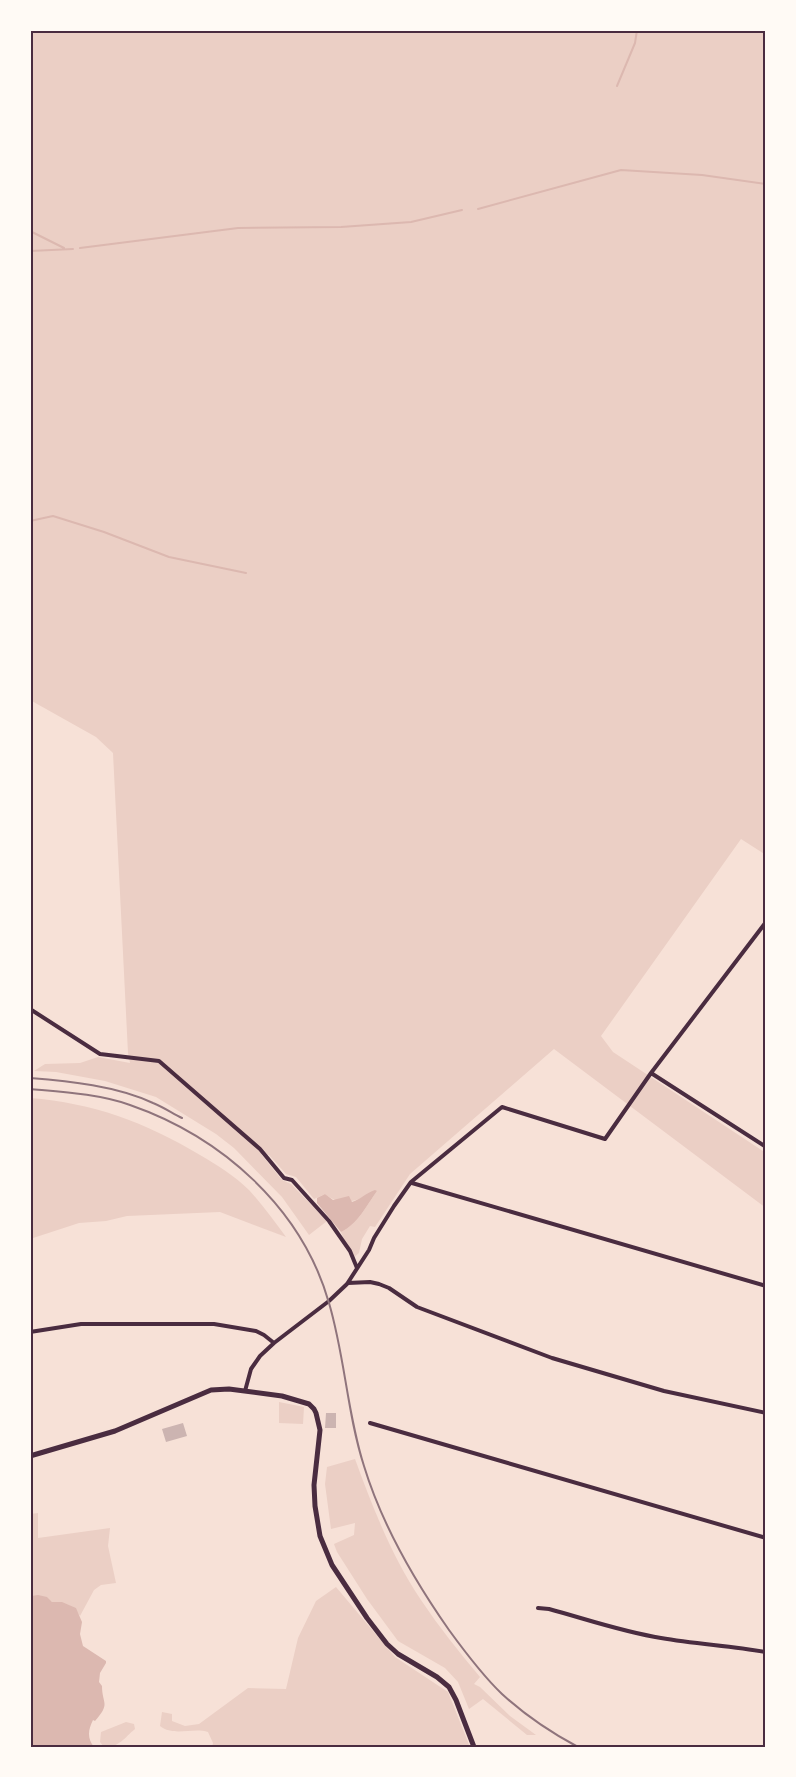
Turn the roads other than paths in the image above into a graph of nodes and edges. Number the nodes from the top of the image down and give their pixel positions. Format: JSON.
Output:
{"nodes":[{"id":1,"x":766,"y":922,"type":"edge"},
{"id":2,"x":30,"y":1009,"type":"edge"},
{"id":3,"x":651,"y":1073,"type":"junction"},
{"id":4,"x":766,"y":1147,"type":"edge"},
{"id":5,"x":411,"y":1182,"type":"junction"},
{"id":6,"x":358,"y":1269,"type":"junction"},
{"id":7,"x":347,"y":1284,"type":"junction"},
{"id":8,"x":766,"y":1286,"type":"edge"},
{"id":9,"x":30,"y":1332,"type":"edge"},
{"id":10,"x":274,"y":1343,"type":"junction"},
{"id":11,"x":245,"y":1391,"type":"junction"},
{"id":12,"x":766,"y":1413,"type":"edge"},
{"id":13,"x":370,"y":1423,"type":"dead end"},
{"id":14,"x":30,"y":1456,"type":"edge"},
{"id":15,"x":766,"y":1538,"type":"edge"},
{"id":16,"x":538,"y":1608,"type":"dead end"},
{"id":17,"x":766,"y":1652,"type":"edge"},
{"id":18,"x":474,"y":1747,"type":"edge"}],
"edges":[{"from":1,"to":3,"type":"street"},
{"from":2,"to":6,"type":"street"},
{"from":3,"to":4,"type":"street"},
{"from":3,"to":5,"type":"street"},
{"from":5,"to":6,"type":"street"},
{"from":5,"to":8,"type":"street"},
{"from":6,"to":7,"type":"street"},
{"from":7,"to":10,"type":"street"},
{"from":7,"to":12,"type":"street"},
{"from":9,"to":10,"type":"street"},
{"from":10,"to":11,"type":"street"},
{"from":11,"to":14,"type":"street"},
{"from":11,"to":18,"type":"street"},
{"from":13,"to":15,"type":"street"},
{"from":16,"to":17,"type":"street"}]}
